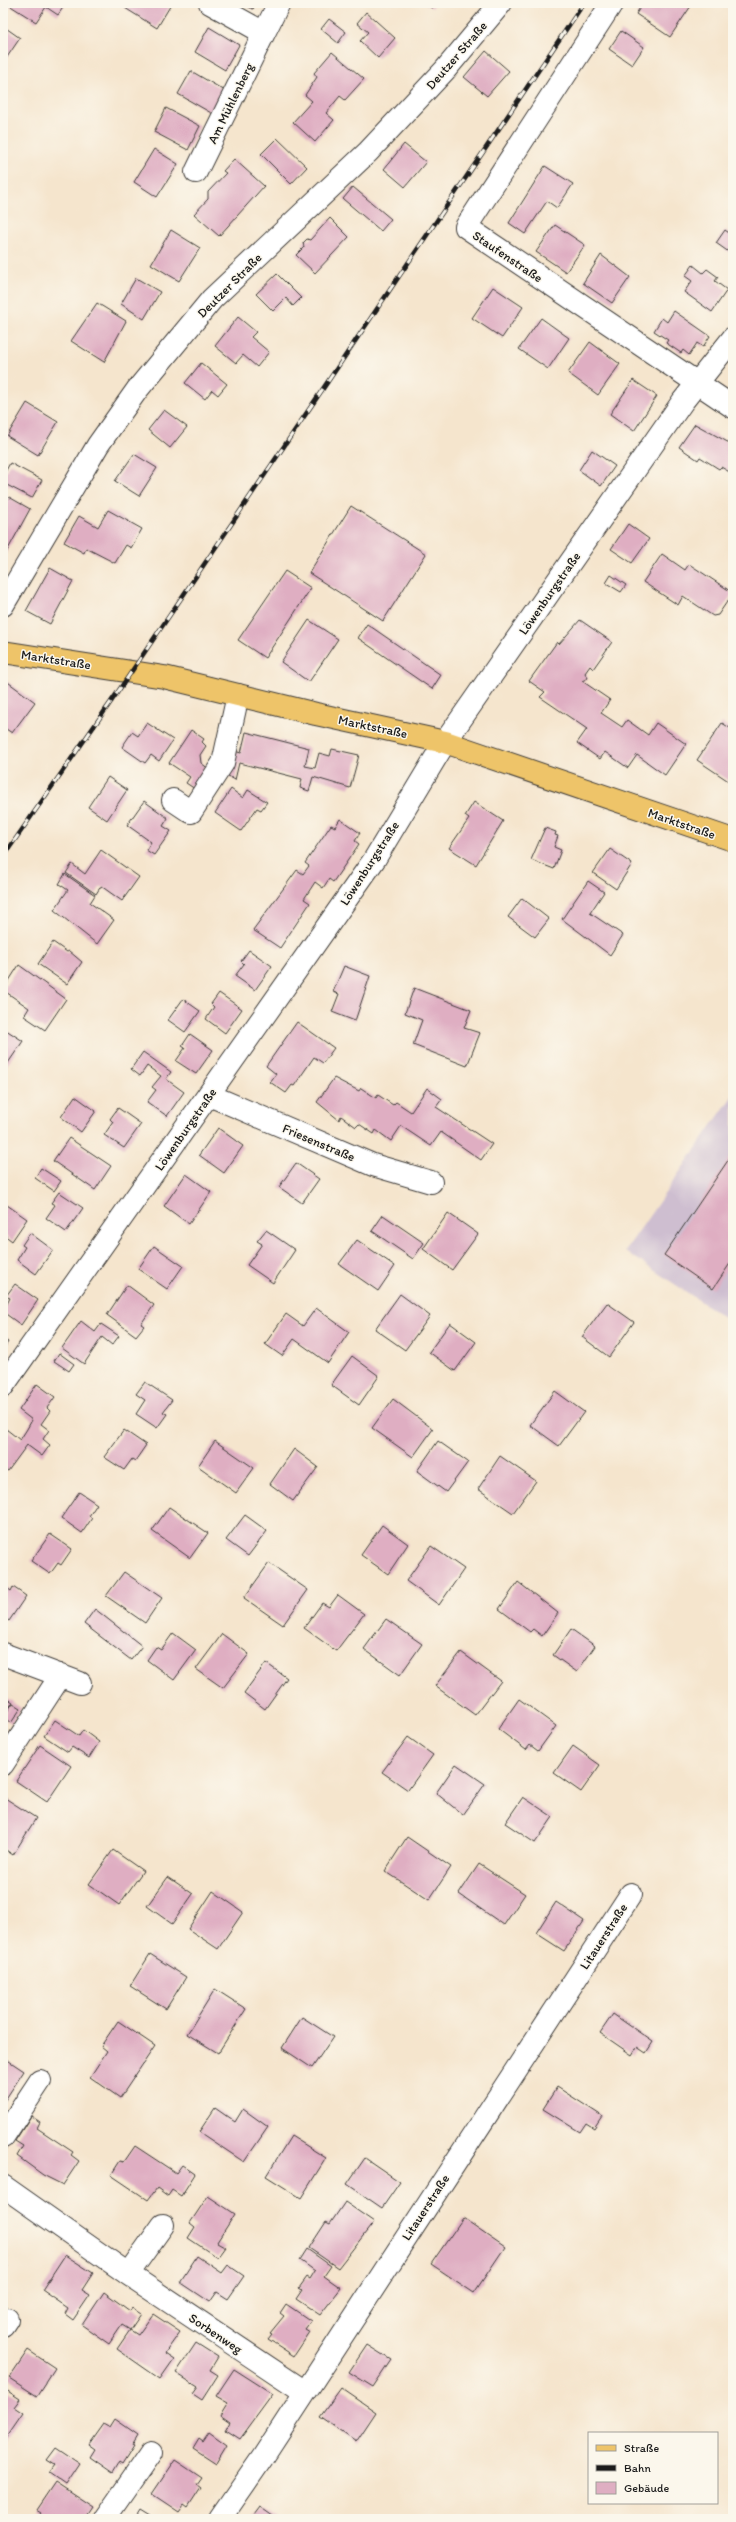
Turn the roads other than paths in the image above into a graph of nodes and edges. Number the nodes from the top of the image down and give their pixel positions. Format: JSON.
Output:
{"nodes":[{"id":1,"x":210,"y":3,"type":"edge"},
{"id":2,"x":279,"y":3,"type":"edge"},
{"id":3,"x":501,"y":3,"type":"edge"},
{"id":4,"x":612,"y":3,"type":"edge"},
{"id":5,"x":264,"y":33,"type":"junction"},
{"id":6,"x":196,"y":172,"type":"dead end"},
{"id":7,"x":733,"y":338,"type":"edge"},
{"id":8,"x":698,"y":384,"type":"junction"},
{"id":9,"x":733,"y":407,"type":"edge"},
{"id":10,"x":3,"y":605,"type":"edge"},
{"id":11,"x":3,"y":652,"type":"edge"},
{"id":12,"x":238,"y":695,"type":"junction"},
{"id":13,"x":445,"y":742,"type":"junction"},
{"id":14,"x":173,"y":800,"type":"dead end"},
{"id":15,"x":733,"y":840,"type":"edge"},
{"id":16,"x":208,"y":1095,"type":"junction"},
{"id":17,"x":431,"y":1182,"type":"dead end"},
{"id":18,"x":3,"y":1386,"type":"edge"},
{"id":19,"x":3,"y":1654,"type":"edge"},
{"id":20,"x":3,"y":1764,"type":"edge"},
{"id":21,"x":631,"y":1894,"type":"dead end"},
{"id":22,"x":40,"y":2081,"type":"dead end"},
{"id":23,"x":3,"y":2137,"type":"edge"},
{"id":24,"x":3,"y":2186,"type":"edge"},
{"id":25,"x":163,"y":2225,"type":"dead end"},
{"id":26,"x":128,"y":2274,"type":"junction"},
{"id":27,"x":305,"y":2392,"type":"junction"},
{"id":28,"x":151,"y":2453,"type":"dead end"},
{"id":29,"x":105,"y":2519,"type":"edge"},
{"id":30,"x":220,"y":2519,"type":"edge"}],
"edges":[{"from":1,"to":5,"type":"street"},
{"from":2,"to":5,"type":"street","name":"Am Mühlenberg"},
{"from":3,"to":10,"type":"street","name":"Deutzer Straße"},
{"from":4,"to":8,"type":"street","name":"Staufenstraße"},
{"from":5,"to":6,"type":"street","name":"Am Mühlenberg"},
{"from":7,"to":8,"type":"street","name":"Löwenburgstraße"},
{"from":8,"to":9,"type":"street","name":"Staufenstraße"},
{"from":8,"to":13,"type":"street","name":"Löwenburgstraße"},
{"from":11,"to":12,"type":"main road","name":"Marktstraße"},
{"from":12,"to":13,"type":"main road","name":"Marktstraße"},
{"from":12,"to":14,"type":"street"},
{"from":13,"to":15,"type":"main road","name":"Marktstraße"},
{"from":13,"to":16,"type":"street","name":"Löwenburgstraße"},
{"from":16,"to":17,"type":"street","name":"Friesenstraße"},
{"from":16,"to":18,"type":"street","name":"Löwenburgstraße"},
{"from":19,"to":20,"type":"street"},
{"from":21,"to":27,"type":"street","name":"Litauerstraße"},
{"from":22,"to":23,"type":"street"},
{"from":24,"to":26,"type":"street","name":"Sorbenweg"},
{"from":25,"to":26,"type":"street"},
{"from":26,"to":27,"type":"street","name":"Sorbenweg"},
{"from":27,"to":30,"type":"street","name":"Litauerstraße"},
{"from":28,"to":29,"type":"street"}]}
